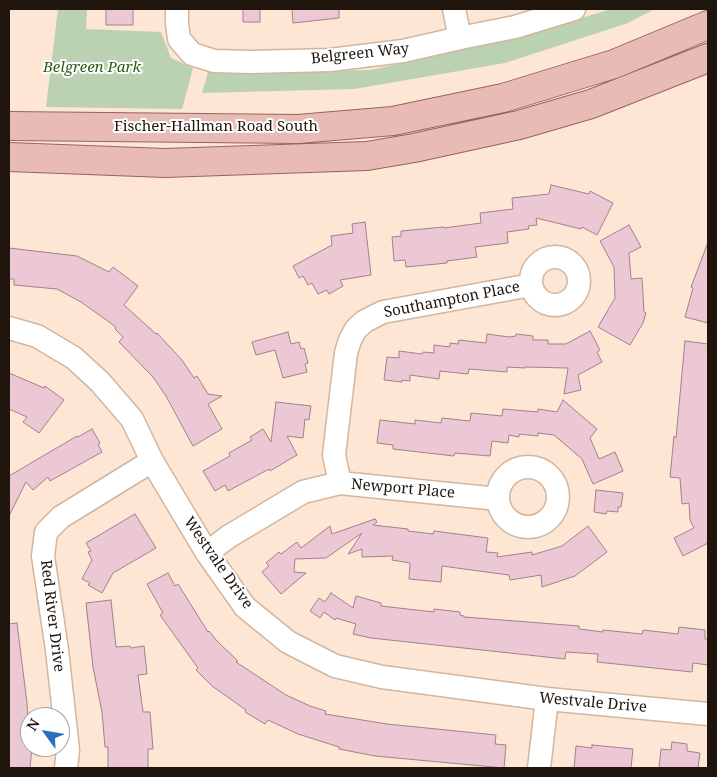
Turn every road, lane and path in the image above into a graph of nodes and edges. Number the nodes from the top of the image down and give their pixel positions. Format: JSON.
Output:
{"nodes":[{"id":1,"x":177,"y":9,"type":"edge"},
{"id":2,"x":454,"y":9,"type":"edge"},
{"id":3,"x":574,"y":9,"type":"edge"},
{"id":4,"x":708,"y":25,"type":"edge"},
{"id":5,"x":460,"y":38,"type":"junction"},
{"id":6,"x":708,"y":58,"type":"edge"},
{"id":7,"x":9,"y":126,"type":"edge"},
{"id":8,"x":9,"y":157,"type":"edge"},
{"id":9,"x":531,"y":285,"type":"dead end"},
{"id":10,"x":9,"y":328,"type":"edge"},
{"id":11,"x":152,"y":461,"type":"junction"},
{"id":12,"x":340,"y":483,"type":"junction"},
{"id":13,"x":498,"y":498,"type":"dead end"},
{"id":14,"x":207,"y":553,"type":"junction"},
{"id":15,"x":547,"y":699,"type":"junction"},
{"id":16,"x":708,"y":714,"type":"edge"},
{"id":17,"x":66,"y":768,"type":"edge"},
{"id":18,"x":540,"y":768,"type":"edge"}],
"edges":[{"from":1,"to":5,"type":"street","name":"Belgreen Way"},
{"from":2,"to":5,"type":"street"},
{"from":3,"to":5,"type":"street","name":"Belgreen Way"},
{"from":4,"to":7,"type":"main road","name":"Fischer-Hallman Road South"},
{"from":6,"to":8,"type":"main road","name":"Fischer-Hallman Road South"},
{"from":9,"to":12,"type":"street","name":"Southampton Place"},
{"from":10,"to":11,"type":"street","name":"Westvale Drive"},
{"from":11,"to":14,"type":"street","name":"Westvale Drive"},
{"from":11,"to":17,"type":"street","name":"Red River Drive"},
{"from":12,"to":13,"type":"street","name":"Newport Place"},
{"from":12,"to":14,"type":"street","name":"Newport Place"},
{"from":14,"to":15,"type":"street","name":"Westvale Drive"},
{"from":15,"to":16,"type":"street","name":"Westvale Drive"},
{"from":15,"to":18,"type":"street"}]}
